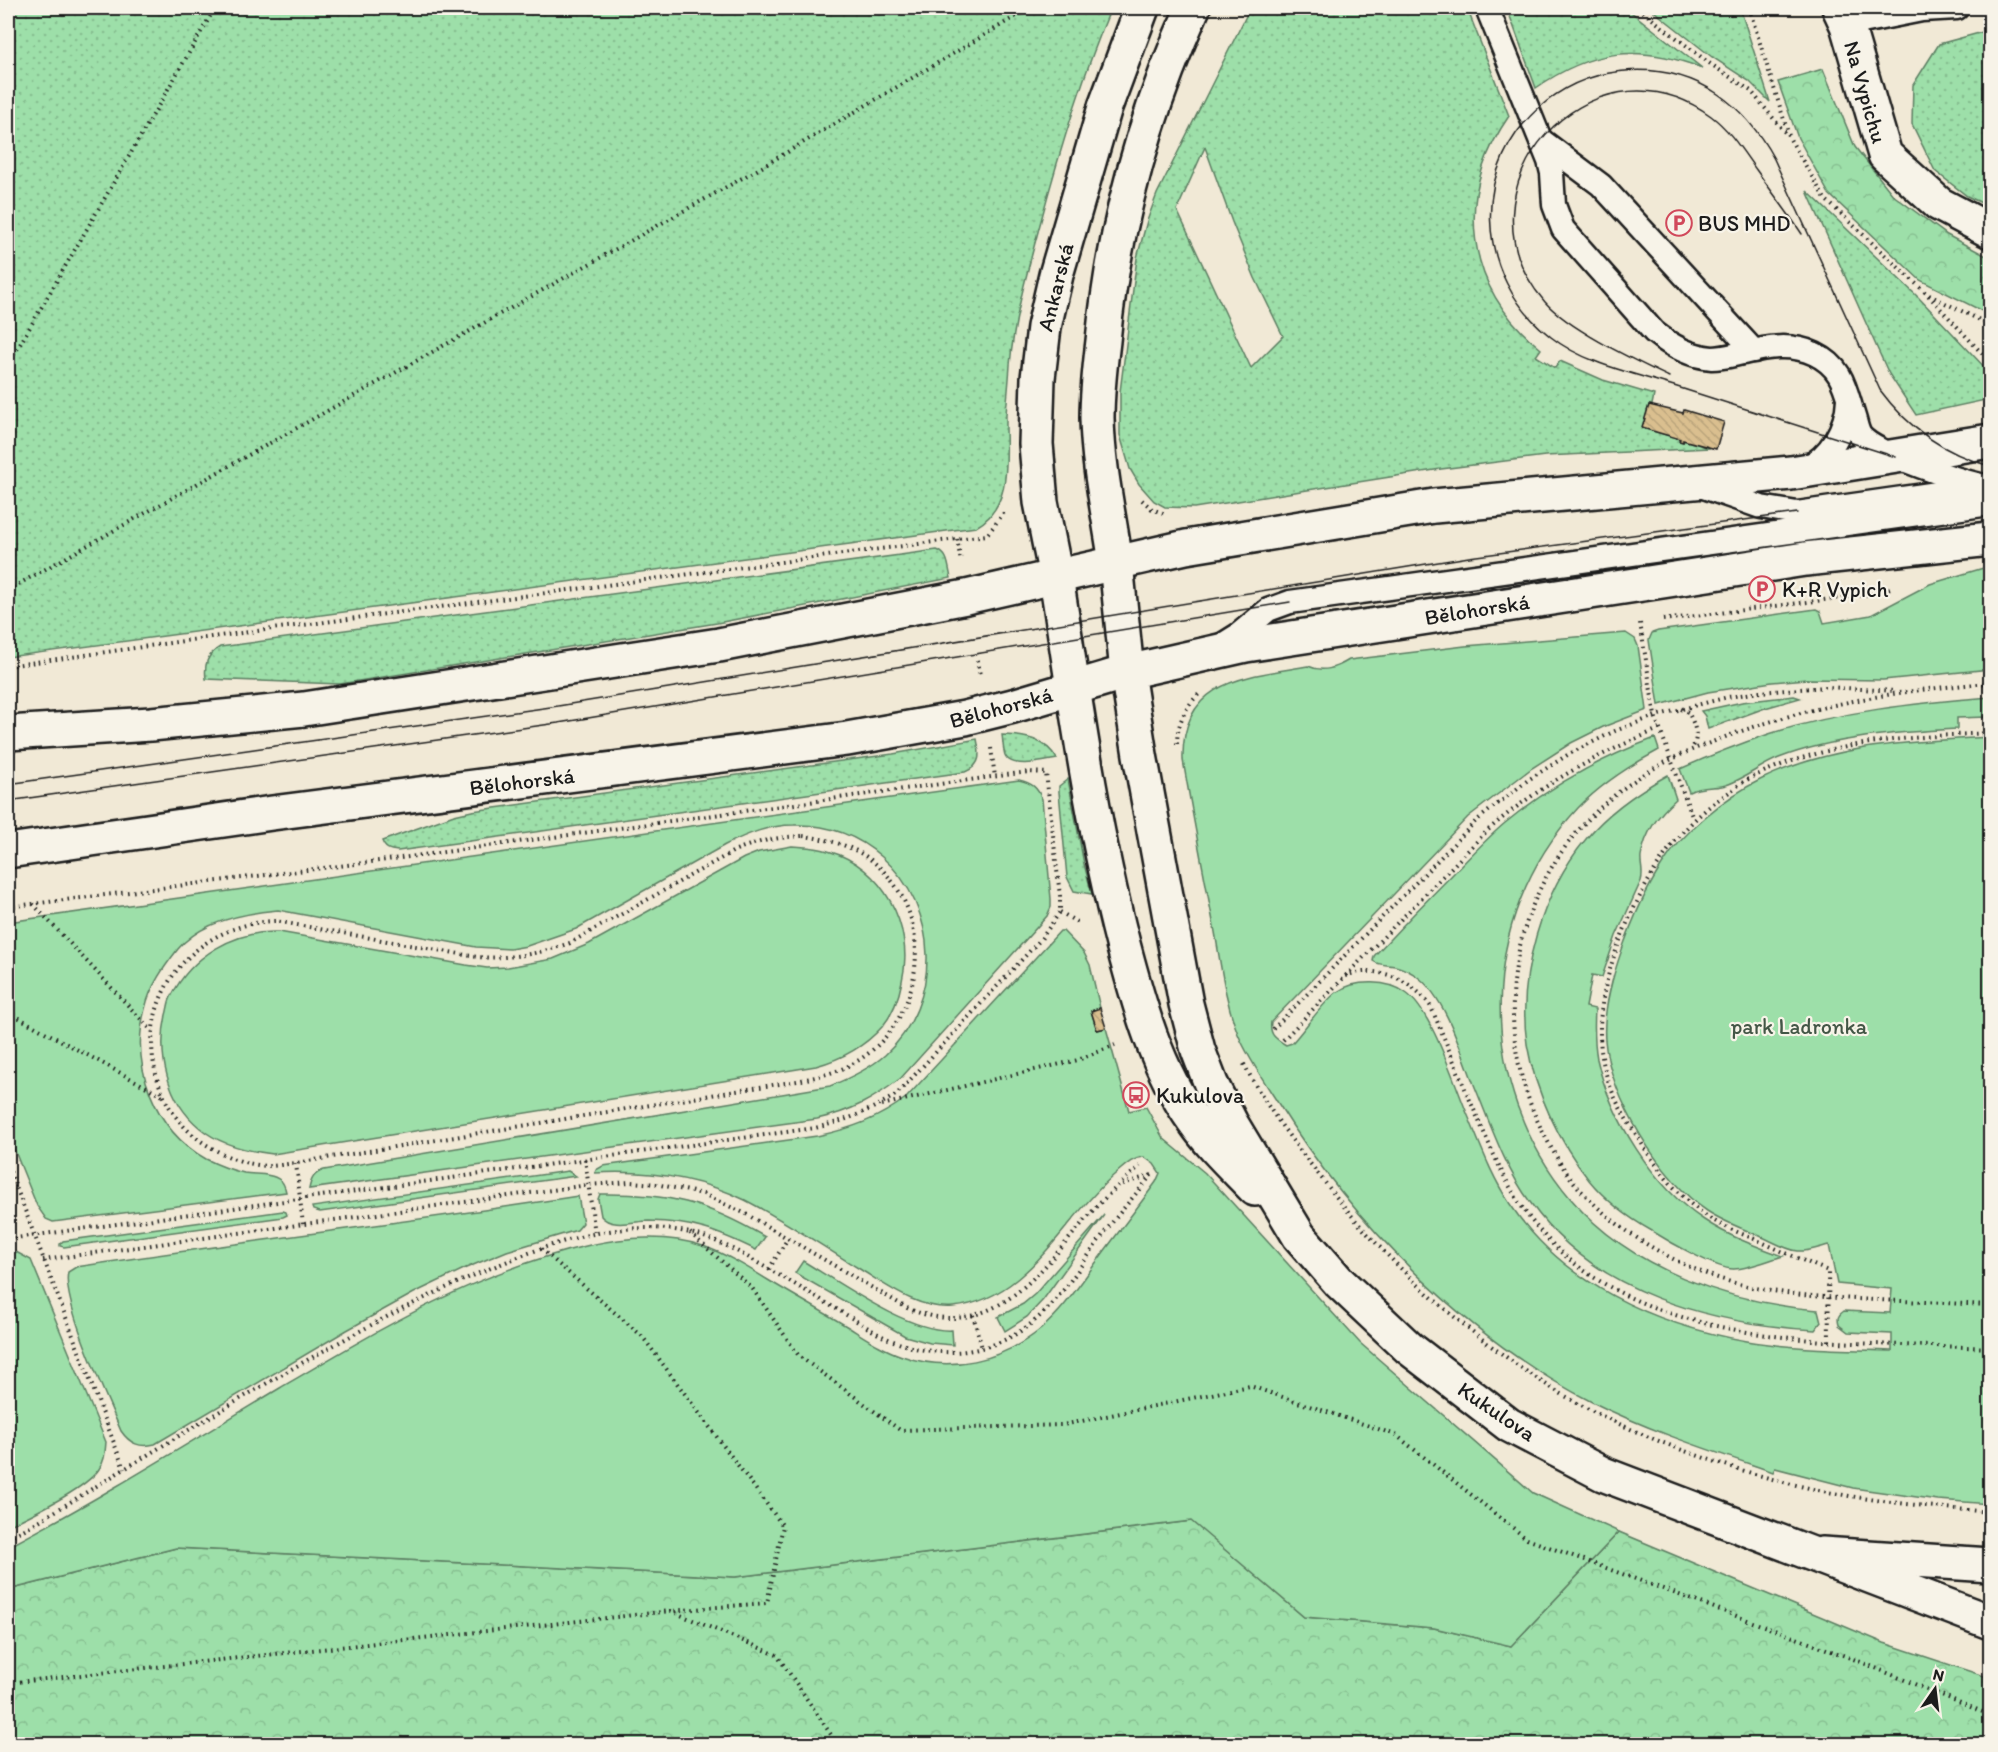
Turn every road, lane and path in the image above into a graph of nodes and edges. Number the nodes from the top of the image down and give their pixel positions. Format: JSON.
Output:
{"nodes":[{"id":1,"x":215,"y":8,"type":"edge"},
{"id":2,"x":1030,"y":8,"type":"edge"},
{"id":3,"x":1142,"y":8,"type":"edge"},
{"id":4,"x":1193,"y":8,"type":"edge"},
{"id":5,"x":1487,"y":8,"type":"edge"},
{"id":6,"x":1638,"y":8,"type":"edge"},
{"id":7,"x":1749,"y":8,"type":"edge"},
{"id":8,"x":1957,"y":8,"type":"edge"},
{"id":9,"x":1843,"y":16,"type":"edge"},
{"id":10,"x":1540,"y":139,"type":"junction"},
{"id":11,"x":1790,"y":139,"type":"junction"},
{"id":12,"x":1990,"y":231,"type":"edge"},
{"id":13,"x":1926,"y":294,"type":"junction"},
{"id":14,"x":1990,"y":325,"type":"edge"},
{"id":15,"x":1754,"y":351,"type":"junction"},
{"id":16,"x":1990,"y":362,"type":"edge"},
{"id":17,"x":8,"y":365,"type":"edge"},
{"id":18,"x":1848,"y":392,"type":"junction"},
{"id":19,"x":1990,"y":441,"type":"edge"},
{"id":20,"x":1896,"y":457,"type":"junction"},
{"id":21,"x":1791,"y":473,"type":"junction"},
{"id":22,"x":1682,"y":484,"type":"junction"},
{"id":23,"x":1989,"y":491,"type":"edge"},
{"id":24,"x":1008,"y":507,"type":"dead end"},
{"id":25,"x":957,"y":539,"type":"junction"},
{"id":26,"x":1990,"y":540,"type":"edge"},
{"id":27,"x":1116,"y":563,"type":"junction"},
{"id":28,"x":961,"y":566,"type":"dead end"},
{"id":29,"x":1056,"y":577,"type":"junction"},
{"id":30,"x":8,"y":590,"type":"edge"},
{"id":31,"x":1640,"y":622,"type":"dead end"},
{"id":32,"x":1192,"y":656,"type":"junction"},
{"id":33,"x":977,"y":660,"type":"dead end"},
{"id":34,"x":8,"y":666,"type":"edge"},
{"id":35,"x":1127,"y":672,"type":"junction"},
{"id":36,"x":980,"y":675,"type":"dead end"},
{"id":37,"x":1990,"y":683,"type":"edge"},
{"id":38,"x":1073,"y":687,"type":"junction"},
{"id":39,"x":1915,"y":690,"type":"junction"},
{"id":40,"x":1677,"y":709,"type":"junction"},
{"id":41,"x":1655,"y":716,"type":"junction"},
{"id":42,"x":1659,"y":729,"type":"junction"},
{"id":43,"x":1990,"y":733,"type":"edge"},
{"id":44,"x":8,"y":734,"type":"edge"},
{"id":45,"x":991,"y":747,"type":"dead end"},
{"id":46,"x":1689,"y":751,"type":"junction"},
{"id":47,"x":1670,"y":758,"type":"junction"},
{"id":48,"x":995,"y":777,"type":"junction"},
{"id":49,"x":1693,"y":819,"type":"junction"},
{"id":50,"x":8,"y":850,"type":"edge"},
{"id":51,"x":8,"y":890,"type":"edge"},
{"id":52,"x":33,"y":904,"type":"junction"},
{"id":53,"x":9,"y":907,"type":"edge"},
{"id":54,"x":8,"y":914,"type":"edge"},
{"id":55,"x":1345,"y":976,"type":"junction"},
{"id":56,"x":8,"y":1012,"type":"edge"},
{"id":57,"x":1273,"y":1029,"type":"dead end"},
{"id":58,"x":152,"y":1031,"type":"junction"},
{"id":59,"x":1283,"y":1040,"type":"dead end"},
{"id":60,"x":1122,"y":1042,"type":"dead end"},
{"id":61,"x":1242,"y":1060,"type":"dead end"},
{"id":62,"x":164,"y":1096,"type":"junction"},
{"id":63,"x":878,"y":1106,"type":"junction"},
{"id":64,"x":585,"y":1159,"type":"junction"},
{"id":65,"x":296,"y":1163,"type":"junction"},
{"id":66,"x":8,"y":1166,"type":"edge"},
{"id":67,"x":1140,"y":1166,"type":"dead end"},
{"id":68,"x":588,"y":1185,"type":"junction"},
{"id":69,"x":1118,"y":1186,"type":"junction"},
{"id":70,"x":300,"y":1200,"type":"junction"},
{"id":71,"x":303,"y":1225,"type":"junction"},
{"id":72,"x":690,"y":1233,"type":"junction"},
{"id":73,"x":596,"y":1234,"type":"junction"},
{"id":74,"x":33,"y":1236,"type":"junction"},
{"id":75,"x":1299,"y":1236,"type":"junction"},
{"id":76,"x":788,"y":1238,"type":"junction"},
{"id":77,"x":8,"y":1239,"type":"edge"},
{"id":78,"x":541,"y":1249,"type":"junction"},
{"id":79,"x":43,"y":1260,"type":"junction"},
{"id":80,"x":769,"y":1269,"type":"junction"},
{"id":81,"x":1830,"y":1297,"type":"junction"},
{"id":82,"x":1990,"y":1305,"type":"edge"},
{"id":83,"x":973,"y":1315,"type":"junction"},
{"id":84,"x":1829,"y":1341,"type":"junction"},
{"id":85,"x":982,"y":1348,"type":"junction"},
{"id":86,"x":1990,"y":1348,"type":"edge"},
{"id":87,"x":124,"y":1469,"type":"junction"},
{"id":88,"x":1990,"y":1512,"type":"edge"},
{"id":89,"x":8,"y":1538,"type":"edge"},
{"id":90,"x":1807,"y":1553,"type":"junction"},
{"id":91,"x":1990,"y":1565,"type":"edge"},
{"id":92,"x":671,"y":1611,"type":"junction"},
{"id":93,"x":1990,"y":1622,"type":"edge"},
{"id":94,"x":8,"y":1683,"type":"edge"},
{"id":95,"x":1990,"y":1715,"type":"edge"},
{"id":96,"x":849,"y":1744,"type":"edge"}],
"edges":[{"from":1,"to":17,"type":"path"},
{"from":2,"to":30,"type":"path"},
{"from":3,"to":29,"type":"main road","name":"Ankarská"},
{"from":4,"to":27,"type":"main road"},
{"from":5,"to":10,"type":"lane"},
{"from":6,"to":11,"type":"path"},
{"from":7,"to":11,"type":"path"},
{"from":8,"to":9,"type":"lane"},
{"from":9,"to":12,"type":"main road","name":"Na Vypichu"},
{"from":10,"to":15,"type":"lane"},
{"from":10,"to":15,"type":"lane"},
{"from":11,"to":13,"type":"path"},
{"from":13,"to":14,"type":"path"},
{"from":13,"to":16,"type":"path"},
{"from":15,"to":18,"type":"lane"},
{"from":18,"to":20,"type":"lane"},
{"from":18,"to":21,"type":"lane"},
{"from":19,"to":20,"type":"main road"},
{"from":20,"to":21,"type":"main road"},
{"from":20,"to":23,"type":"lane"},
{"from":21,"to":22,"type":"main road"},
{"from":22,"to":23,"type":"lane"},
{"from":22,"to":27,"type":"main road"},
{"from":23,"to":32,"type":"lane"},
{"from":24,"to":25,"type":"path"},
{"from":25,"to":28,"type":"path"},
{"from":25,"to":34,"type":"path"},
{"from":26,"to":32,"type":"main road","name":"Bělohorská"},
{"from":27,"to":29,"type":"main road"},
{"from":27,"to":35,"type":"main road","name":"Kukulova"},
{"from":29,"to":38,"type":"main road","name":"Ankarská"},
{"from":29,"to":44,"type":"main road"},
{"from":31,"to":41,"type":"path"},
{"from":32,"to":35,"type":"main road","name":"Bělohorská"},
{"from":33,"to":36,"type":"path"},
{"from":35,"to":38,"type":"main road","name":"Bělohorská"},
{"from":35,"to":75,"type":"main road","name":"Kukulova"},
{"from":37,"to":39,"type":"path"},
{"from":38,"to":50,"type":"main road","name":"Bělohorská"},
{"from":38,"to":75,"type":"main road","name":"Ankarská"},
{"from":39,"to":40,"type":"path"},
{"from":39,"to":46,"type":"path"},
{"from":40,"to":41,"type":"path"},
{"from":40,"to":46,"type":"path"},
{"from":41,"to":42,"type":"path"},
{"from":41,"to":57,"type":"path"},
{"from":42,"to":47,"type":"path"},
{"from":42,"to":55,"type":"path"},
{"from":43,"to":49,"type":"path"},
{"from":45,"to":48,"type":"path"},
{"from":46,"to":47,"type":"path"},
{"from":47,"to":49,"type":"path"},
{"from":47,"to":81,"type":"path"},
{"from":48,"to":52,"type":"path"},
{"from":48,"to":63,"type":"path"},
{"from":49,"to":81,"type":"path"},
{"from":51,"to":53,"type":"path"},
{"from":52,"to":53,"type":"path"},
{"from":52,"to":58,"type":"path"},
{"from":53,"to":54,"type":"path"},
{"from":55,"to":59,"type":"path"},
{"from":55,"to":84,"type":"path"},
{"from":56,"to":62,"type":"path"},
{"from":58,"to":62,"type":"path"},
{"from":58,"to":65,"type":"path"},
{"from":60,"to":63,"type":"path"},
{"from":61,"to":88,"type":"path"},
{"from":62,"to":65,"type":"path"},
{"from":63,"to":64,"type":"path"},
{"from":64,"to":68,"type":"path"},
{"from":64,"to":70,"type":"path"},
{"from":65,"to":70,"type":"path"},
{"from":66,"to":74,"type":"path"},
{"from":67,"to":69,"type":"path"},
{"from":68,"to":71,"type":"path"},
{"from":68,"to":73,"type":"path"},
{"from":68,"to":76,"type":"path"},
{"from":69,"to":83,"type":"path"},
{"from":69,"to":85,"type":"path"},
{"from":70,"to":71,"type":"path"},
{"from":70,"to":74,"type":"path"},
{"from":71,"to":79,"type":"path"},
{"from":72,"to":73,"type":"path"},
{"from":72,"to":80,"type":"path"},
{"from":72,"to":95,"type":"path"},
{"from":73,"to":78,"type":"path"},
{"from":74,"to":77,"type":"path"},
{"from":74,"to":79,"type":"path"},
{"from":75,"to":90,"type":"main road","name":"Kukulova"},
{"from":76,"to":80,"type":"path"},
{"from":76,"to":83,"type":"path"},
{"from":78,"to":87,"type":"path"},
{"from":78,"to":92,"type":"path"},
{"from":79,"to":87,"type":"path"},
{"from":80,"to":85,"type":"path"},
{"from":81,"to":82,"type":"path"},
{"from":81,"to":84,"type":"path"},
{"from":83,"to":85,"type":"path"},
{"from":84,"to":86,"type":"path"},
{"from":87,"to":89,"type":"path"},
{"from":90,"to":91,"type":"main road"},
{"from":90,"to":93,"type":"main road","name":"Kukulova"},
{"from":92,"to":94,"type":"path"},
{"from":92,"to":96,"type":"path"}]}
